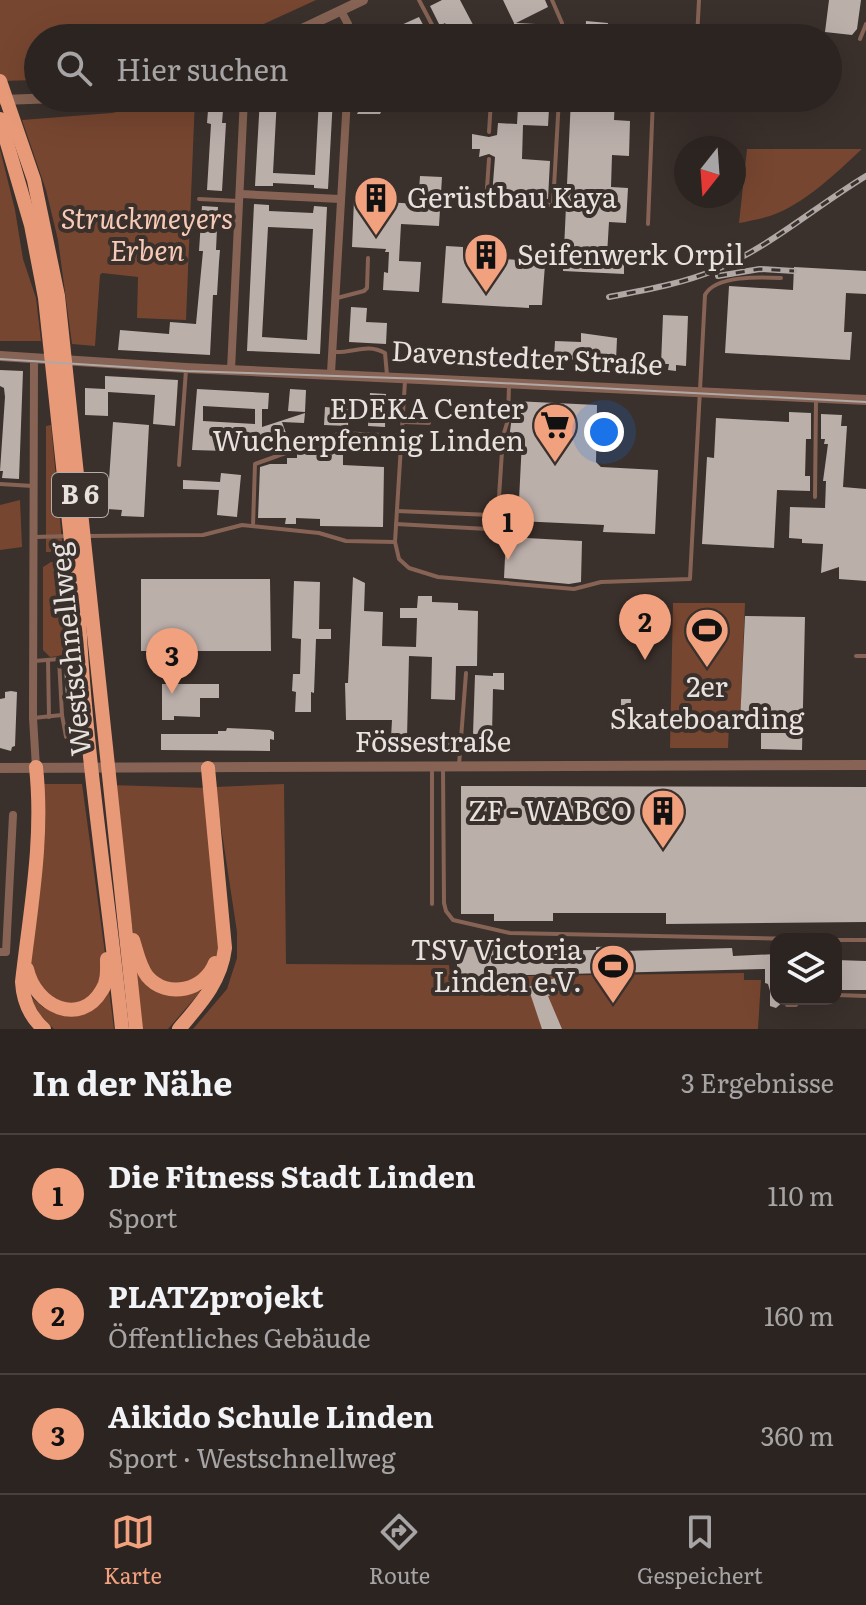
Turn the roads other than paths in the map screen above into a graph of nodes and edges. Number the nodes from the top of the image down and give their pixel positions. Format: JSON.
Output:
{"nodes":[{"id":1,"x":363,"y":0,"type":"edge"},
{"id":2,"x":419,"y":0,"type":"edge"},
{"id":3,"x":552,"y":0,"type":"edge"},
{"id":4,"x":699,"y":0,"type":"edge"},
{"id":5,"x":341,"y":11,"type":"junction"},
{"id":6,"x":313,"y":24,"type":"edge"},
{"id":7,"x":346,"y":24,"type":"edge"},
{"id":8,"x":432,"y":24,"type":"edge"},
{"id":9,"x":562,"y":24,"type":"edge"},
{"id":10,"x":698,"y":24,"type":"edge"},
{"id":11,"x":866,"y":24,"type":"edge"},
{"id":12,"x":860,"y":39,"type":"dead end"},
{"id":13,"x":0,"y":81,"type":"edge"},
{"id":14,"x":24,"y":99,"type":"edge"},
{"id":15,"x":0,"y":100,"type":"edge"},
{"id":16,"x":244,"y":112,"type":"edge"},
{"id":17,"x":346,"y":112,"type":"edge"},
{"id":18,"x":490,"y":112,"type":"edge"},
{"id":19,"x":557,"y":112,"type":"edge"},
{"id":20,"x":652,"y":112,"type":"edge"},
{"id":21,"x":6,"y":122,"type":"edge"},
{"id":22,"x":489,"y":132,"type":"dead end"},
{"id":23,"x":489,"y":159,"type":"dead end"},
{"id":24,"x":241,"y":197,"type":"junction"},
{"id":25,"x":199,"y":199,"type":"dead end"},
{"id":26,"x":340,"y":199,"type":"junction"},
{"id":27,"x":648,"y":224,"type":"dead end"},
{"id":28,"x":368,"y":258,"type":"dead end"},
{"id":29,"x":781,"y":278,"type":"dead end"},
{"id":30,"x":335,"y":299,"type":"junction"},
{"id":31,"x":56,"y":328,"type":"junction"},
{"id":32,"x":332,"y":352,"type":"junction"},
{"id":33,"x":0,"y":356,"type":"edge"},
{"id":34,"x":34,"y":358,"type":"junction"},
{"id":35,"x":186,"y":368,"type":"junction"},
{"id":36,"x":231,"y":370,"type":"junction"},
{"id":37,"x":331,"y":373,"type":"junction"},
{"id":38,"x":387,"y":375,"type":"junction"},
{"id":39,"x":406,"y":376,"type":"junction"},
{"id":40,"x":509,"y":381,"type":"junction"},
{"id":41,"x":699,"y":391,"type":"junction"},
{"id":42,"x":816,"y":397,"type":"junction"},
{"id":43,"x":866,"y":400,"type":"edge"},
{"id":44,"x":403,"y":422,"type":"junction"},
{"id":45,"x":429,"y":423,"type":"dead end"},
{"id":46,"x":402,"y":436,"type":"junction"},
{"id":47,"x":179,"y":465,"type":"dead end"},
{"id":48,"x":0,"y":484,"type":"edge"},
{"id":49,"x":35,"y":486,"type":"junction"},
{"id":50,"x":815,"y":497,"type":"dead end"},
{"id":51,"x":397,"y":511,"type":"junction"},
{"id":52,"x":396,"y":524,"type":"junction"},
{"id":53,"x":253,"y":526,"type":"junction"},
{"id":54,"x":526,"y":531,"type":"dead end"},
{"id":55,"x":35,"y":537,"type":"junction"},
{"id":56,"x":395,"y":542,"type":"junction"},
{"id":57,"x":856,"y":656,"type":"dead end"},
{"id":58,"x":866,"y":656,"type":"edge"},
{"id":59,"x":48,"y":660,"type":"junction"},
{"id":60,"x":34,"y":661,"type":"junction"},
{"id":61,"x":466,"y":673,"type":"dead end"},
{"id":62,"x":62,"y":715,"type":"junction"},
{"id":63,"x":49,"y":717,"type":"junction"},
{"id":64,"x":33,"y":718,"type":"junction"},
{"id":65,"x":66,"y":737,"type":"dead end"},
{"id":66,"x":437,"y":765,"type":"junction"},
{"id":67,"x":459,"y":765,"type":"junction"},
{"id":68,"x":866,"y":765,"type":"edge"},
{"id":69,"x":36,"y":767,"type":"junction"},
{"id":70,"x":0,"y":768,"type":"edge"},
{"id":71,"x":208,"y":768,"type":"junction"},
{"id":72,"x":13,"y":815,"type":"dead end"},
{"id":73,"x":122,"y":897,"type":"junction"},
{"id":74,"x":432,"y":904,"type":"dead end"},
{"id":75,"x":109,"y":927,"type":"junction"},
{"id":76,"x":223,"y":932,"type":"junction"},
{"id":77,"x":770,"y":938,"type":"edge"},
{"id":78,"x":842,"y":940,"type":"edge"},
{"id":79,"x":866,"y":940,"type":"edge"},
{"id":80,"x":0,"y":952,"type":"edge"},
{"id":81,"x":25,"y":956,"type":"junction"},
{"id":82,"x":842,"y":995,"type":"edge"},
{"id":83,"x":866,"y":996,"type":"edge"},
{"id":84,"x":44,"y":1029,"type":"edge"},
{"id":85,"x":122,"y":1029,"type":"edge"},
{"id":86,"x":136,"y":1029,"type":"edge"},
{"id":87,"x":179,"y":1029,"type":"edge"}],
"edges":[{"from":1,"to":5,"type":"street"},
{"from":2,"to":8,"type":"lane"},
{"from":3,"to":9,"type":"lane"},
{"from":4,"to":10,"type":"lane"},
{"from":5,"to":6,"type":"street"},
{"from":5,"to":7,"type":"street"},
{"from":11,"to":12,"type":"lane"},
{"from":13,"to":21,"type":"highway","name":"Westschnellweg","number":"B 6"},
{"from":14,"to":15,"type":"street"},
{"from":16,"to":24,"type":"street"},
{"from":17,"to":26,"type":"street"},
{"from":18,"to":22,"type":"lane"},
{"from":19,"to":23,"type":"lane"},
{"from":20,"to":27,"type":"lane"},
{"from":21,"to":31,"type":"highway","name":"Westschnellweg","number":"B 6"},
{"from":24,"to":25,"type":"lane"},
{"from":24,"to":26,"type":"street"},
{"from":24,"to":36,"type":"street"},
{"from":26,"to":30,"type":"street"},
{"from":28,"to":30,"type":"lane"},
{"from":29,"to":41,"type":"lane"},
{"from":30,"to":32,"type":"street"},
{"from":31,"to":73,"type":"highway","name":"Westschnellweg","number":"B 6"},
{"from":31,"to":75,"type":"highway","name":"Westschnellweg","number":"B 6"},
{"from":32,"to":37,"type":"street"},
{"from":32,"to":38,"type":"lane"},
{"from":33,"to":34,"type":"street","name":"Davenstedter Straße"},
{"from":34,"to":35,"type":"street","name":"Davenstedter Straße"},
{"from":34,"to":49,"type":"street"},
{"from":35,"to":36,"type":"street","name":"Davenstedter Straße"},
{"from":35,"to":47,"type":"lane"},
{"from":36,"to":37,"type":"street","name":"Davenstedter Straße"},
{"from":37,"to":38,"type":"street","name":"Davenstedter Straße"},
{"from":38,"to":39,"type":"street","name":"Davenstedter Straße"},
{"from":39,"to":40,"type":"street","name":"Davenstedter Straße"},
{"from":39,"to":44,"type":"lane"},
{"from":40,"to":41,"type":"street","name":"Davenstedter Straße"},
{"from":40,"to":51,"type":"lane"},
{"from":41,"to":42,"type":"street","name":"Davenstedter Straße"},
{"from":41,"to":56,"type":"lane"},
{"from":42,"to":43,"type":"street","name":"Davenstedter Straße"},
{"from":42,"to":50,"type":"lane"},
{"from":44,"to":45,"type":"lane"},
{"from":44,"to":46,"type":"lane"},
{"from":46,"to":51,"type":"lane"},
{"from":46,"to":53,"type":"lane"},
{"from":48,"to":49,"type":"lane"},
{"from":49,"to":55,"type":"street"},
{"from":51,"to":52,"type":"lane"},
{"from":52,"to":54,"type":"lane"},
{"from":52,"to":56,"type":"lane"},
{"from":53,"to":55,"type":"lane"},
{"from":53,"to":56,"type":"lane"},
{"from":55,"to":60,"type":"street"},
{"from":57,"to":58,"type":"lane"},
{"from":59,"to":60,"type":"lane"},
{"from":59,"to":62,"type":"lane"},
{"from":59,"to":63,"type":"lane"},
{"from":60,"to":64,"type":"street"},
{"from":61,"to":67,"type":"lane"},
{"from":62,"to":63,"type":"lane"},
{"from":62,"to":65,"type":"lane"},
{"from":63,"to":64,"type":"lane"},
{"from":64,"to":69,"type":"street"},
{"from":66,"to":67,"type":"street","name":"Fössestraße"},
{"from":66,"to":71,"type":"street","name":"Fössestraße"},
{"from":66,"to":74,"type":"lane"},
{"from":66,"to":77,"type":"lane"},
{"from":67,"to":68,"type":"street","name":"Fössestraße"},
{"from":69,"to":70,"type":"street","name":"Fössestraße"},
{"from":69,"to":71,"type":"street","name":"Fössestraße"},
{"from":69,"to":81,"type":"highway"},
{"from":71,"to":76,"type":"highway"},
{"from":72,"to":80,"type":"street"},
{"from":73,"to":76,"type":"highway"},
{"from":73,"to":86,"type":"highway","name":"Westschnellweg","number":"B 6"},
{"from":75,"to":81,"type":"highway"},
{"from":75,"to":85,"type":"highway","name":"Westschnellweg","number":"B 6"},
{"from":76,"to":87,"type":"highway"},
{"from":78,"to":79,"type":"lane"},
{"from":81,"to":84,"type":"highway"},
{"from":82,"to":83,"type":"lane"}]}
